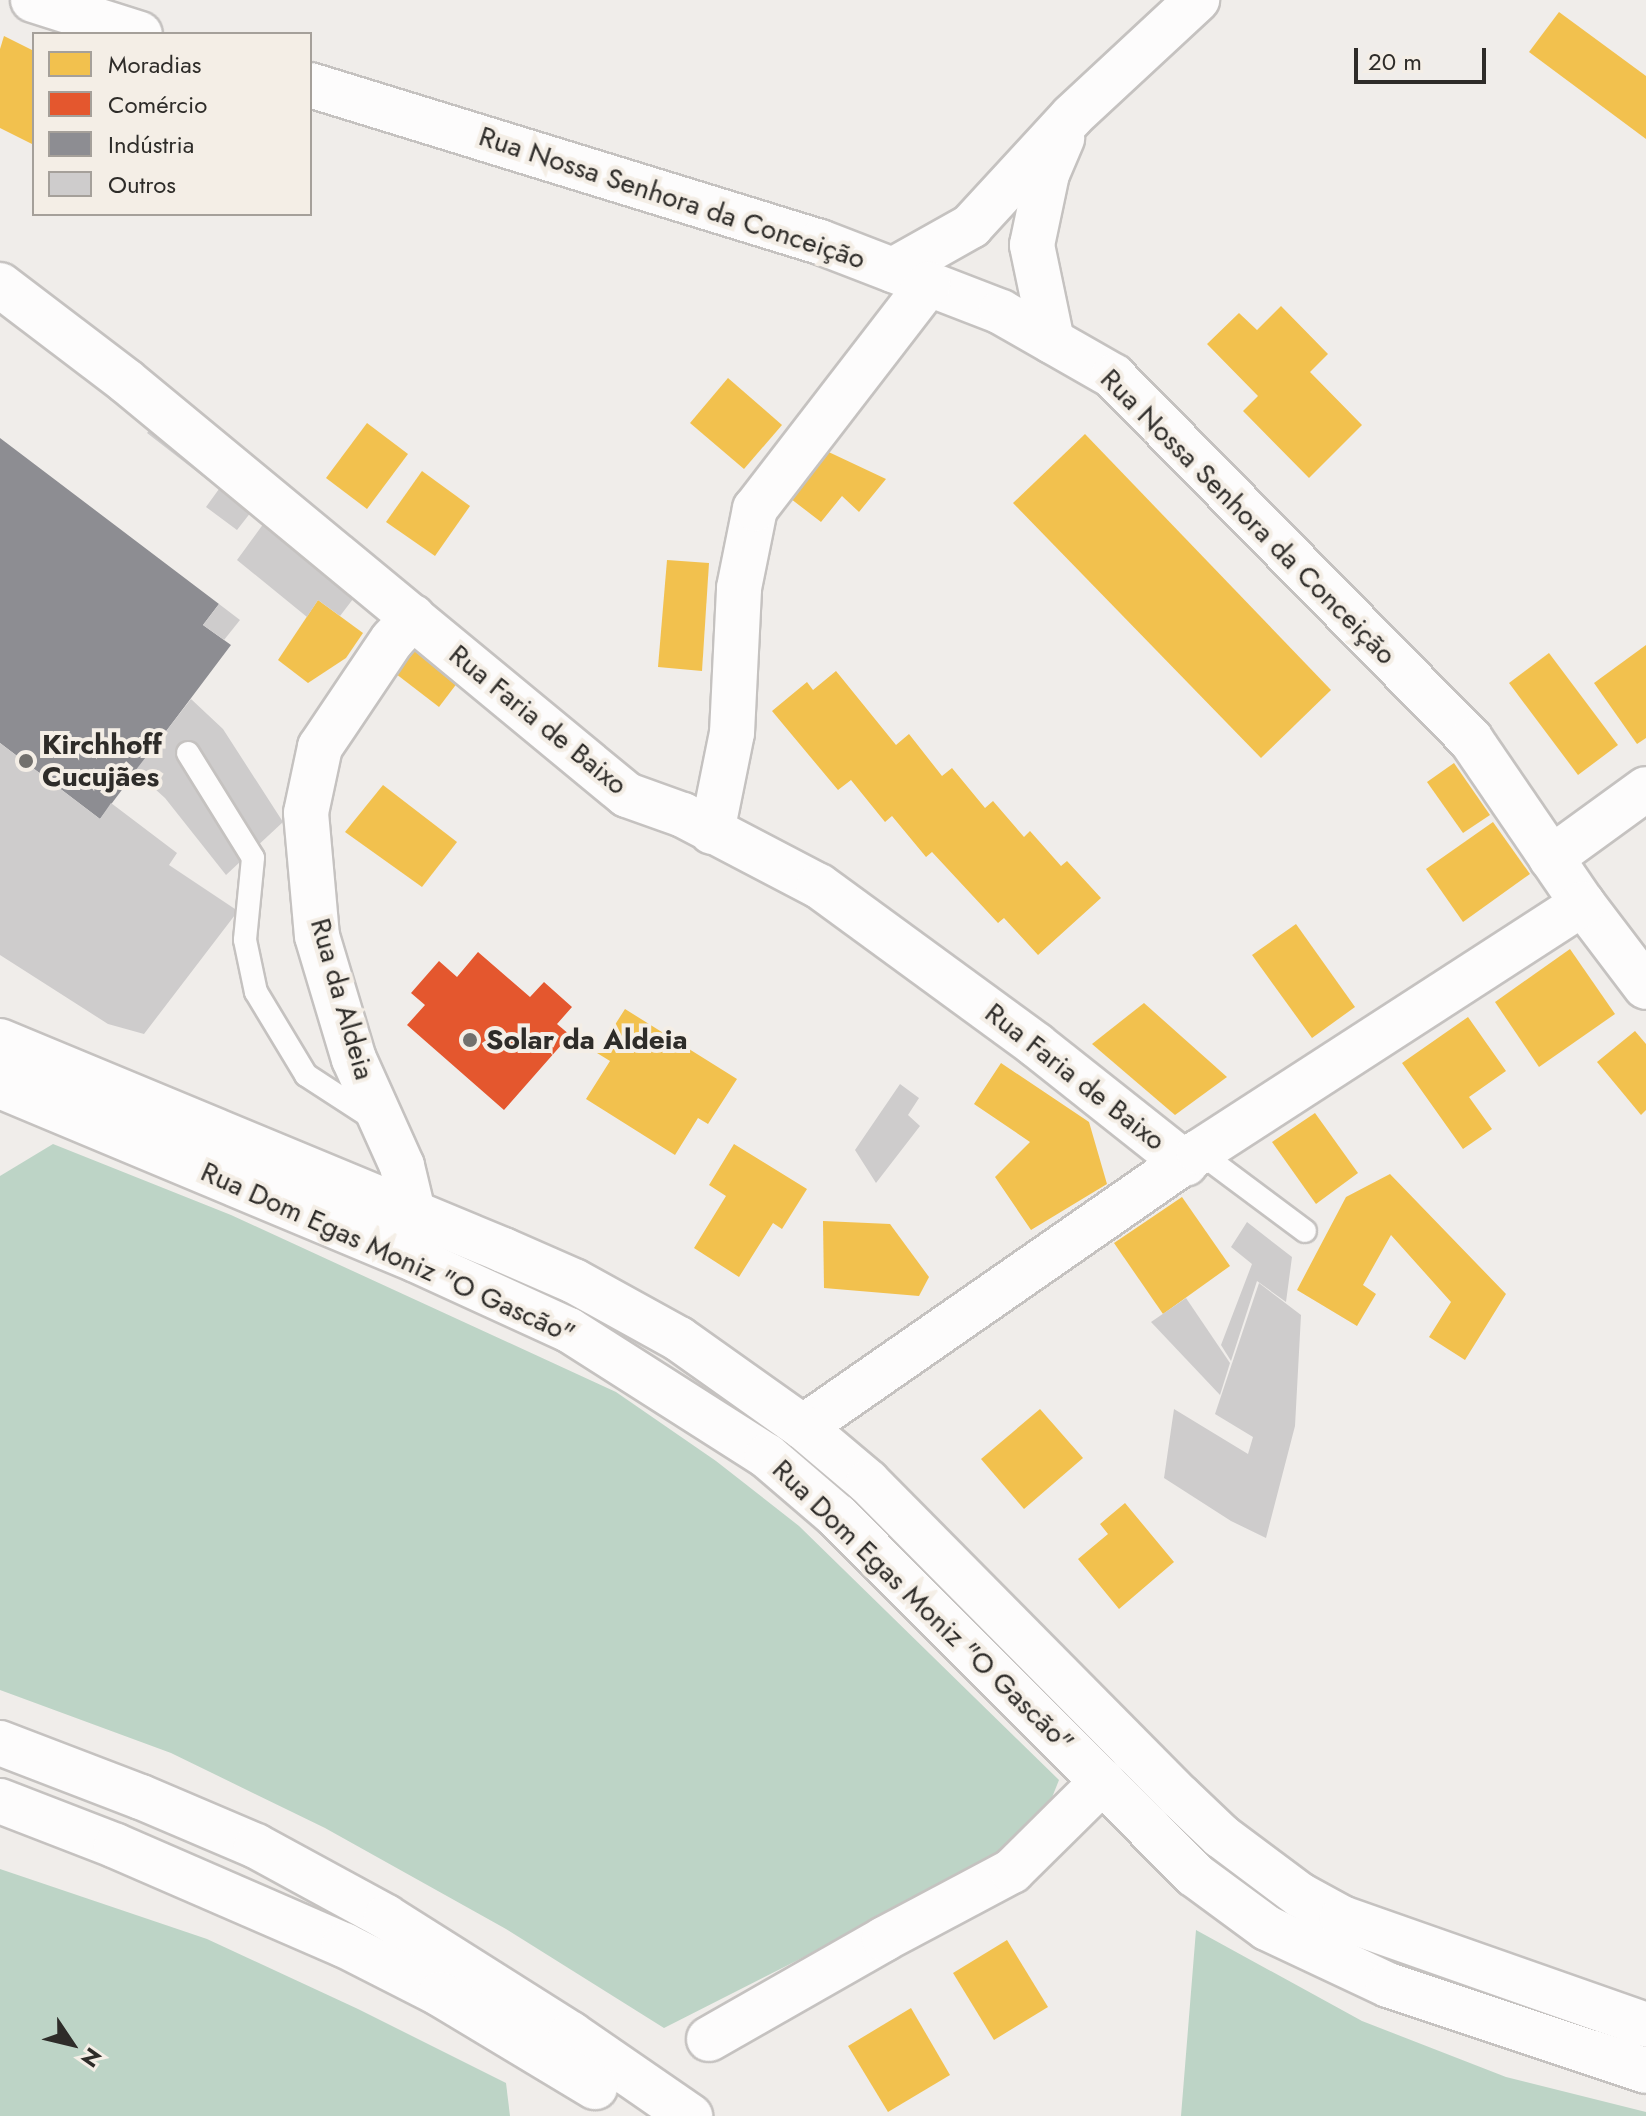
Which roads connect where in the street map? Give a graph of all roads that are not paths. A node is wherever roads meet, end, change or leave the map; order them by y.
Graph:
1 (33, 0) edge
2 (1197, 0) edge
3 (134, 32) edge
4 (312, 86) edge
5 (1072, 116) junction
6 (910, 277) junction
7 (0, 285) edge
8 (1052, 341) junction
9 (413, 617) junction
10 (188, 753) dead end
11 (1646, 789) edge
12 (712, 832) junction
13 (1551, 858) junction
14 (1583, 904) junction
15 (1646, 987) edge
16 (0, 1041) edge
17 (0, 1086) edge
18 (383, 1125) junction
19 (1193, 1158) junction
20 (413, 1212) junction
21 (1305, 1231) dead end
22 (416, 1260) junction
23 (803, 1427) junction
24 (0, 1743) edge
25 (1103, 1781) junction
26 (0, 1801) edge
27 (1646, 2025) edge
28 (709, 2039) dead end
29 (1646, 2071) edge
30 (638, 2116) edge
31 (690, 2116) edge

1 - 3 main road
2 - 5 main road
4 - 6 main road, Rua Nossa Senhora da Conceição
5 - 6 main road
5 - 8 main road
6 - 8 main road, Rua Nossa Senhora da Conceição
6 - 12 main road
7 - 9 main road, Rua Faria de Baixo
8 - 13 main road, Rua Nossa Senhora da Conceição
9 - 12 main road, Rua Faria de Baixo
9 - 18 main road, Rua da Aldeia
10 - 18 lane
11 - 13 main road
12 - 19 main road, Rua Faria de Baixo
13 - 14 main road, Rua Nossa Senhora da Conceição
14 - 15 main road, Rua Nossa Senhora da Conceição
14 - 19 main road
16 - 20 main road, Rua Dom Egas Moniz "O Gascão"
17 - 22 main road, Rua Dom Egas Moniz "O Gascão"
18 - 20 main road, Rua da Aldeia
19 - 21 lane
19 - 23 main road
20 - 22 main road, Rua da Aldeia
20 - 23 main road, Rua Dom Egas Moniz "O Gascão"
22 - 25 main road, Rua Dom Egas Moniz "O Gascão"
23 - 27 main road, Rua Dom Egas Moniz "O Gascão"
24 - 31 main road
25 - 28 main road
25 - 29 main road, Rua Dom Egas Moniz "O Gascão"
26 - 30 main road

